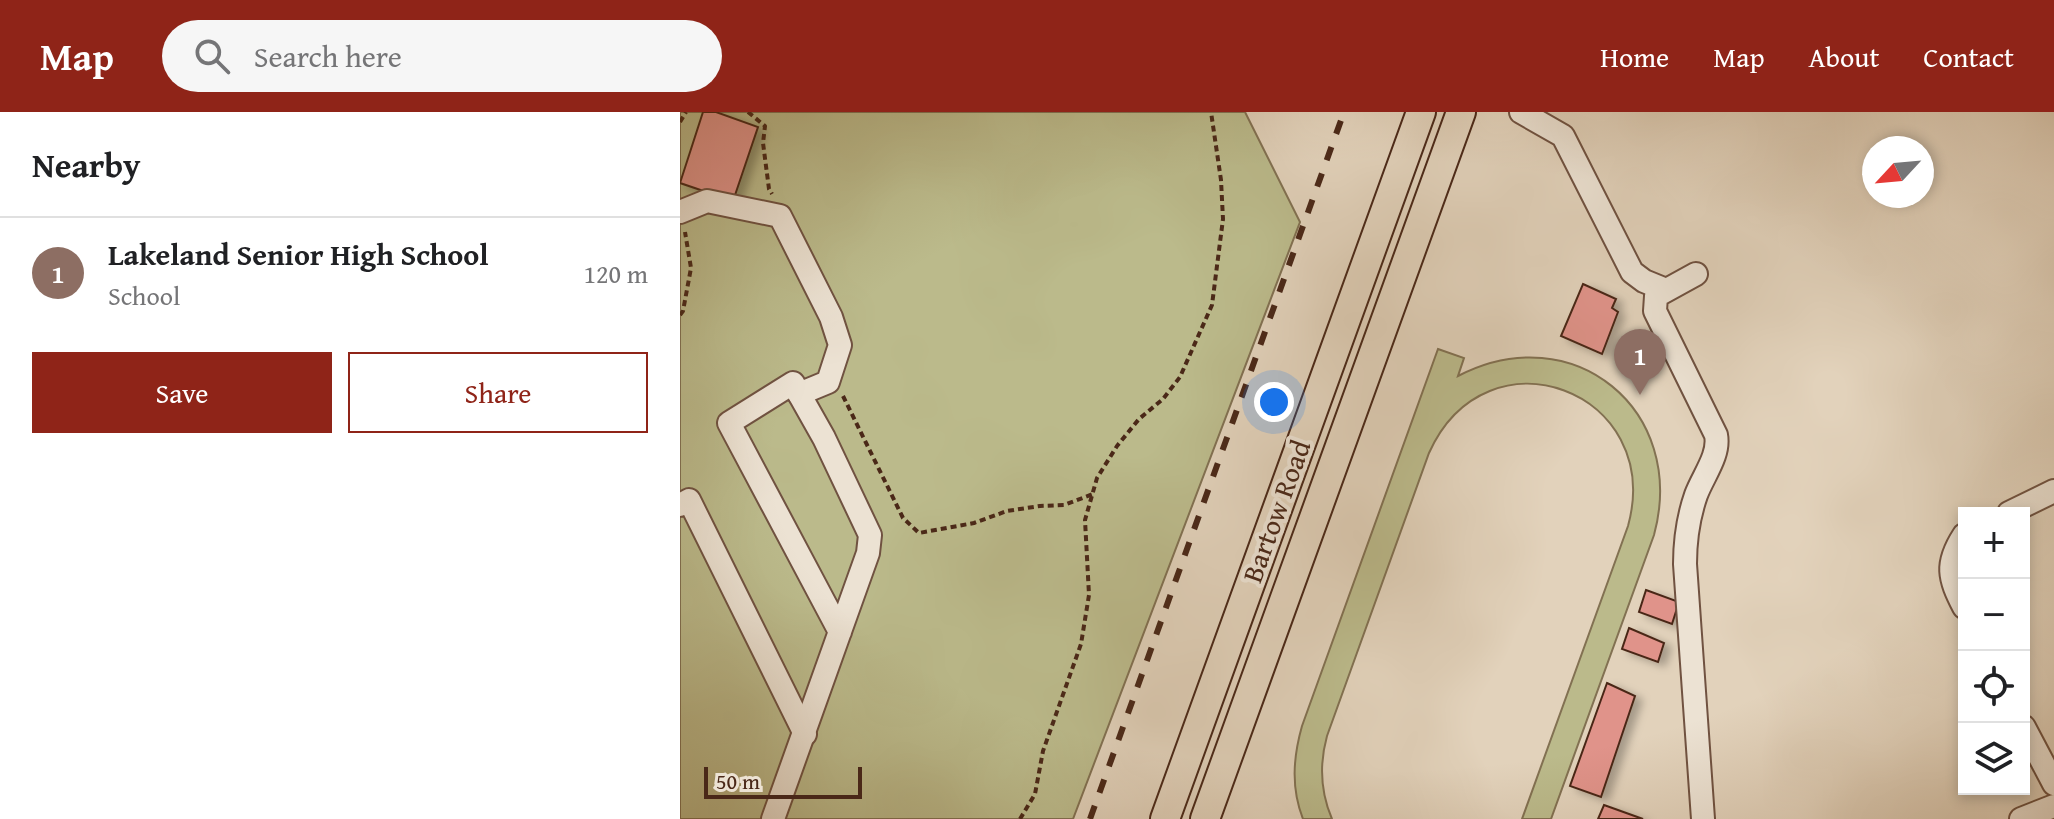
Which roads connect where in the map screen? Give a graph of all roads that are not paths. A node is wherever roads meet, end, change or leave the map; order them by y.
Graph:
1 (1421, 112) edge
2 (1461, 112) edge
3 (1521, 112) edge
4 (682, 219) edge
5 (1696, 274) dead end
6 (1666, 290) junction
7 (799, 394) junction
8 (2054, 491) edge
9 (680, 505) edge
10 (2021, 507) edge
11 (1958, 545) edge
12 (1958, 593) edge
13 (840, 632) junction
14 (805, 734) junction
15 (2030, 738) edge
16 (2054, 784) edge
17 (2054, 806) edge
18 (773, 819) edge
19 (1165, 819) edge
20 (1205, 819) edge
21 (1703, 819) edge
22 (2021, 819) edge

1 - 19 main road, Bartow Road
2 - 20 main road, Bartow Road
3 - 6 street
4 - 7 street
5 - 6 street
6 - 21 street
7 - 13 street
7 - 13 street
8 - 10 street
9 - 14 street
11 - 12 street
13 - 14 street
14 - 18 street
15 - 16 street
17 - 22 street

